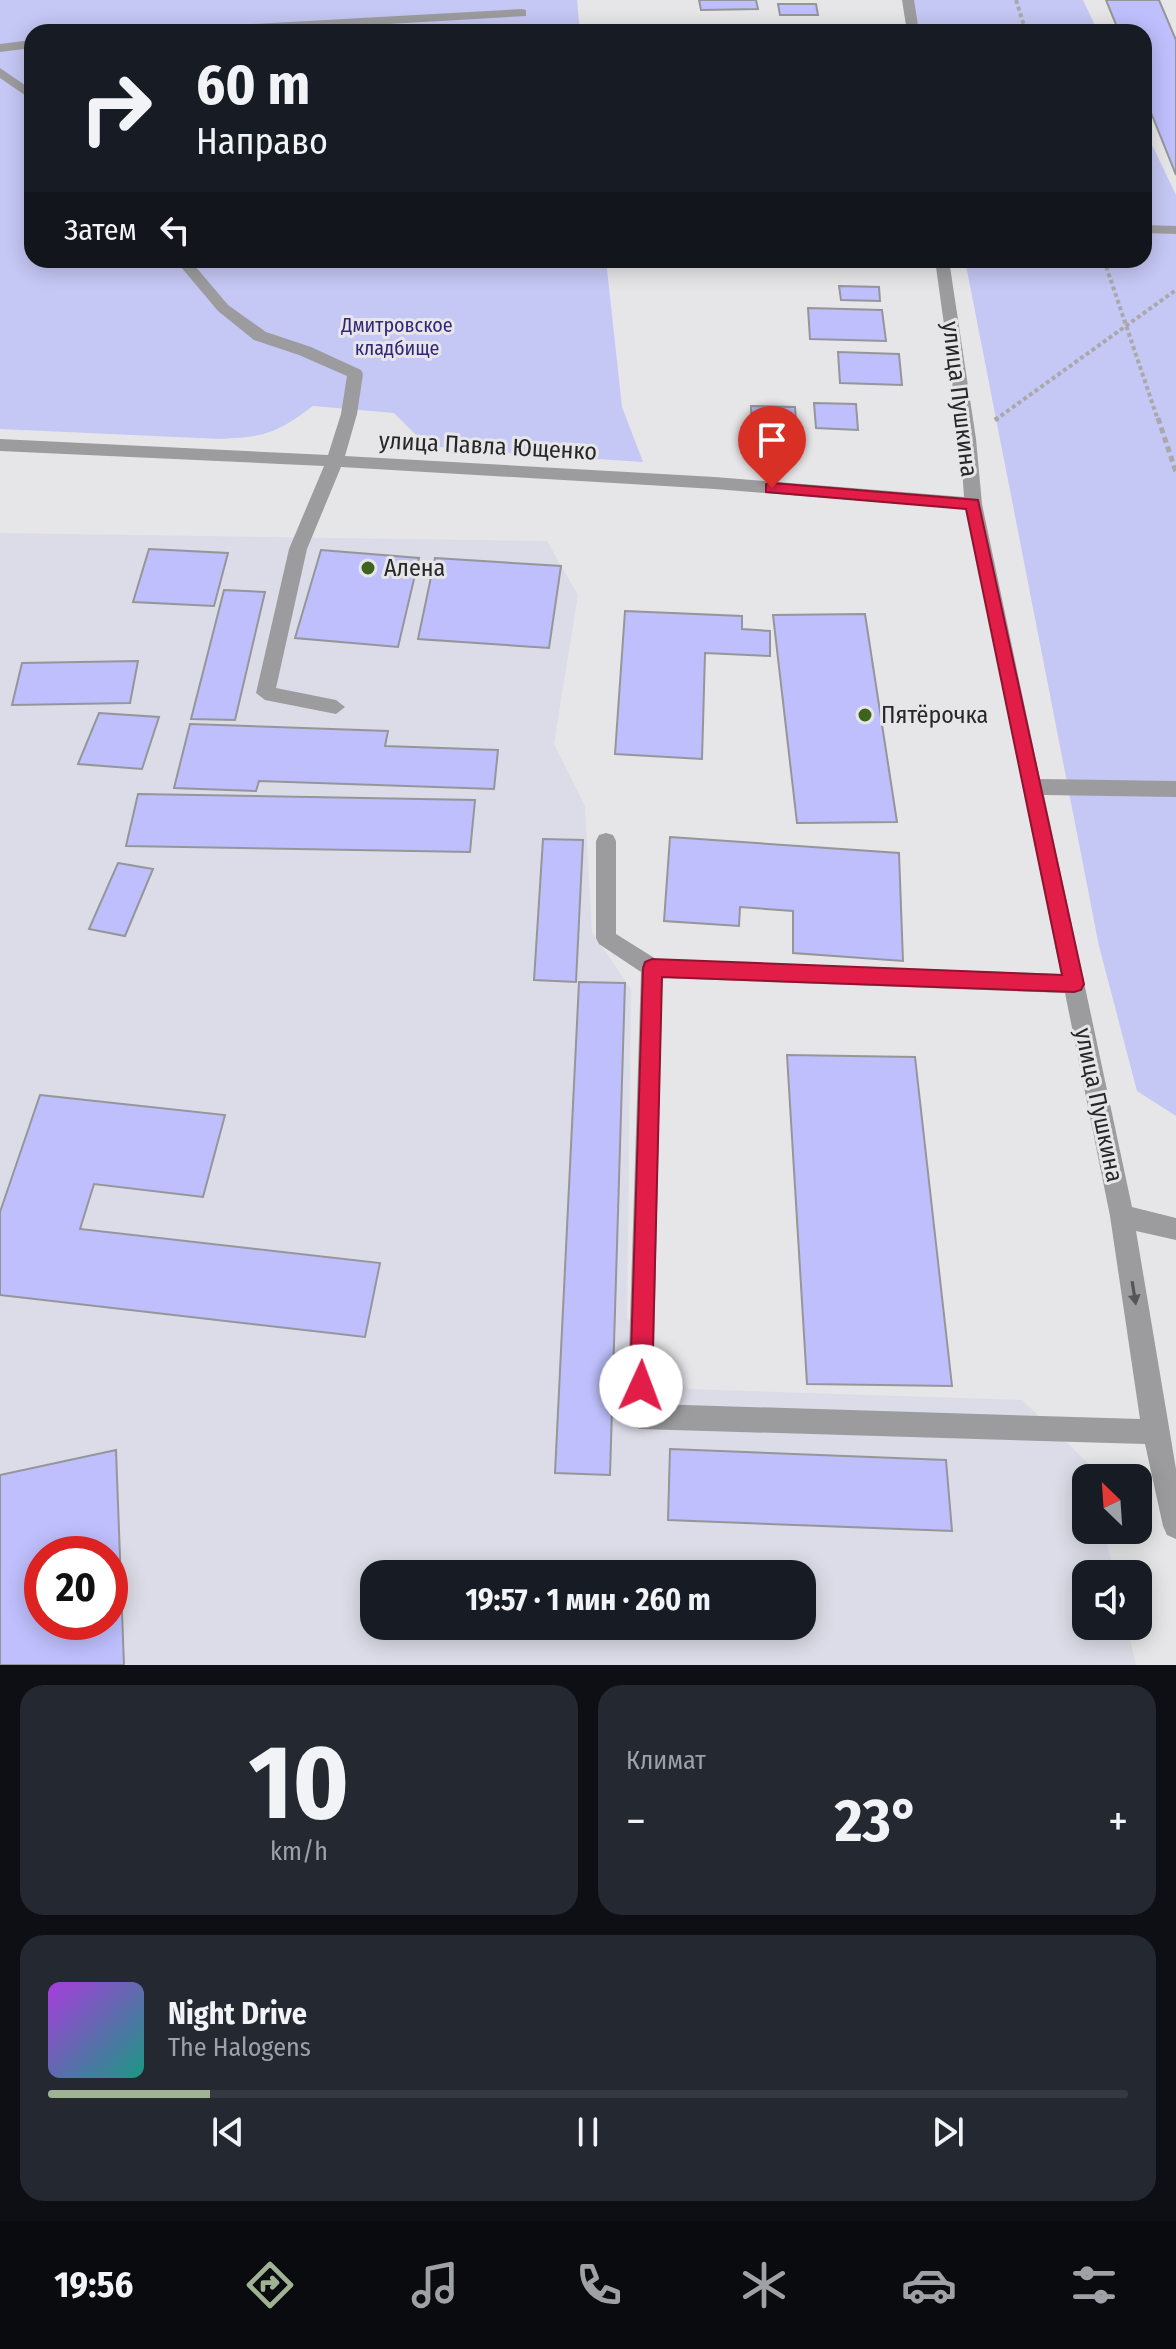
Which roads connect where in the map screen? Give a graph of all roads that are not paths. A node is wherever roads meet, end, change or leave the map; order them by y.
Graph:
1 (908, 0) edge
2 (522, 13) dead end
3 (325, 24) edge
4 (912, 24) edge
5 (24, 45) edge
6 (0, 48) edge
7 (0, 72) edge
8 (24, 90) edge
9 (1152, 229) edge
10 (1176, 230) edge
11 (189, 268) edge
12 (943, 268) edge
13 (0, 445) edge
14 (335, 461) junction
15 (973, 504) junction
16 (336, 707) dead end
17 (1034, 787) junction
18 (1176, 789) edge
19 (606, 841) dead end
20 (652, 968) junction
21 (1074, 984) junction
22 (1122, 1216) junction
23 (1176, 1229) edge
24 (1155, 1432) junction
25 (1176, 1526) edge

1 - 4 street
2 - 3 street
5 - 6 street
7 - 8 street
9 - 10 street
11 - 14 street
12 - 15 street, улица Пушкина
13 - 14 street, улица Павла Ющенко
14 - 15 street, улица Павла Ющенко
14 - 16 street
15 - 17 street, улица Пушкина
17 - 18 street
17 - 21 street, улица Пушкина
19 - 20 street
20 - 21 street
20 - 24 street
21 - 22 street, улица Пушкина
22 - 23 street
22 -> 24 street, улица Пушкина
24 - 25 street, улица Пушкина

